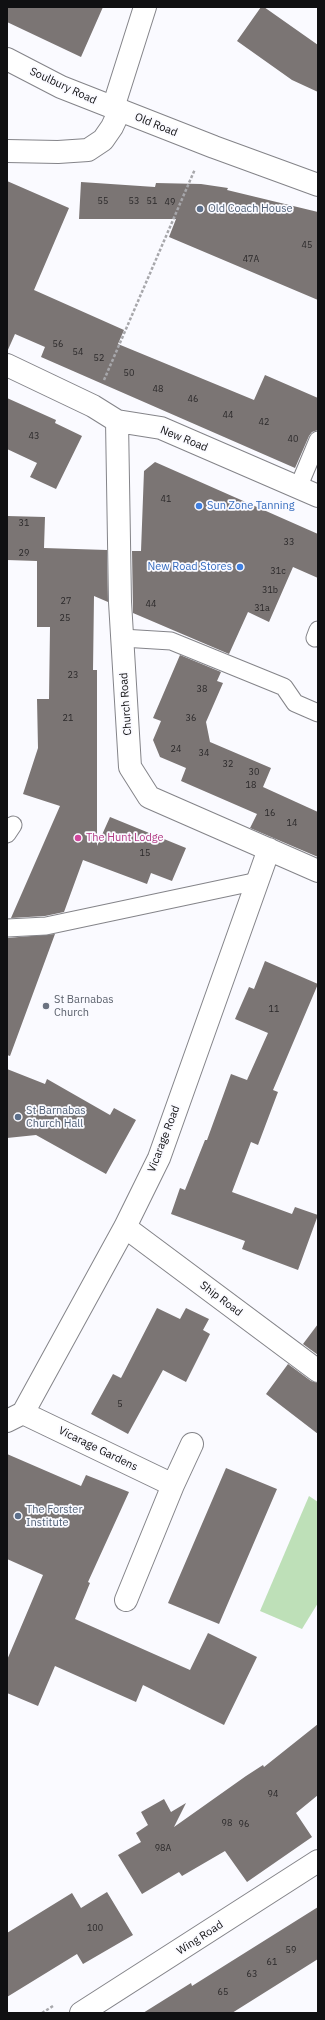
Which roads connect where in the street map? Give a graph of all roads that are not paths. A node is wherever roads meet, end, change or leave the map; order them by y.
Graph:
1 (145, 7) edge
2 (7, 59) edge
3 (116, 109) junction
4 (7, 151) edge
5 (318, 185) edge
6 (7, 365) edge
7 (118, 421) junction
8 (318, 440) edge
9 (308, 492) edge
10 (122, 638) junction
11 (318, 713) edge
12 (270, 849) junction
13 (318, 871) edge
14 (258, 881) junction
15 (7, 928) edge
16 (124, 1227) junction
17 (318, 1371) edge
18 (15, 1417) edge
19 (192, 1444) dead end
20 (173, 1485) junction
21 (126, 1600) dead end
22 (318, 1861) edge
23 (81, 2013) edge

1 - 3 street
2 - 3 street, Soulbury Road
3 - 4 street
3 - 5 street, Old Road
6 - 7 street, New Road
7 - 9 street, New Road
7 - 10 street, Church Road
8 - 9 lane
10 - 11 lane
10 - 12 street, Church Road
12 - 13 street, Church Road
12 - 14 street, Vicarage Road
14 - 15 lane
14 - 16 street, Vicarage Road
16 - 17 street, Ship Road
16 - 18 street, Vicarage Road
18 - 20 street, Vicarage Gardens
19 - 20 street
20 - 21 street
22 - 23 street, Wing Road

